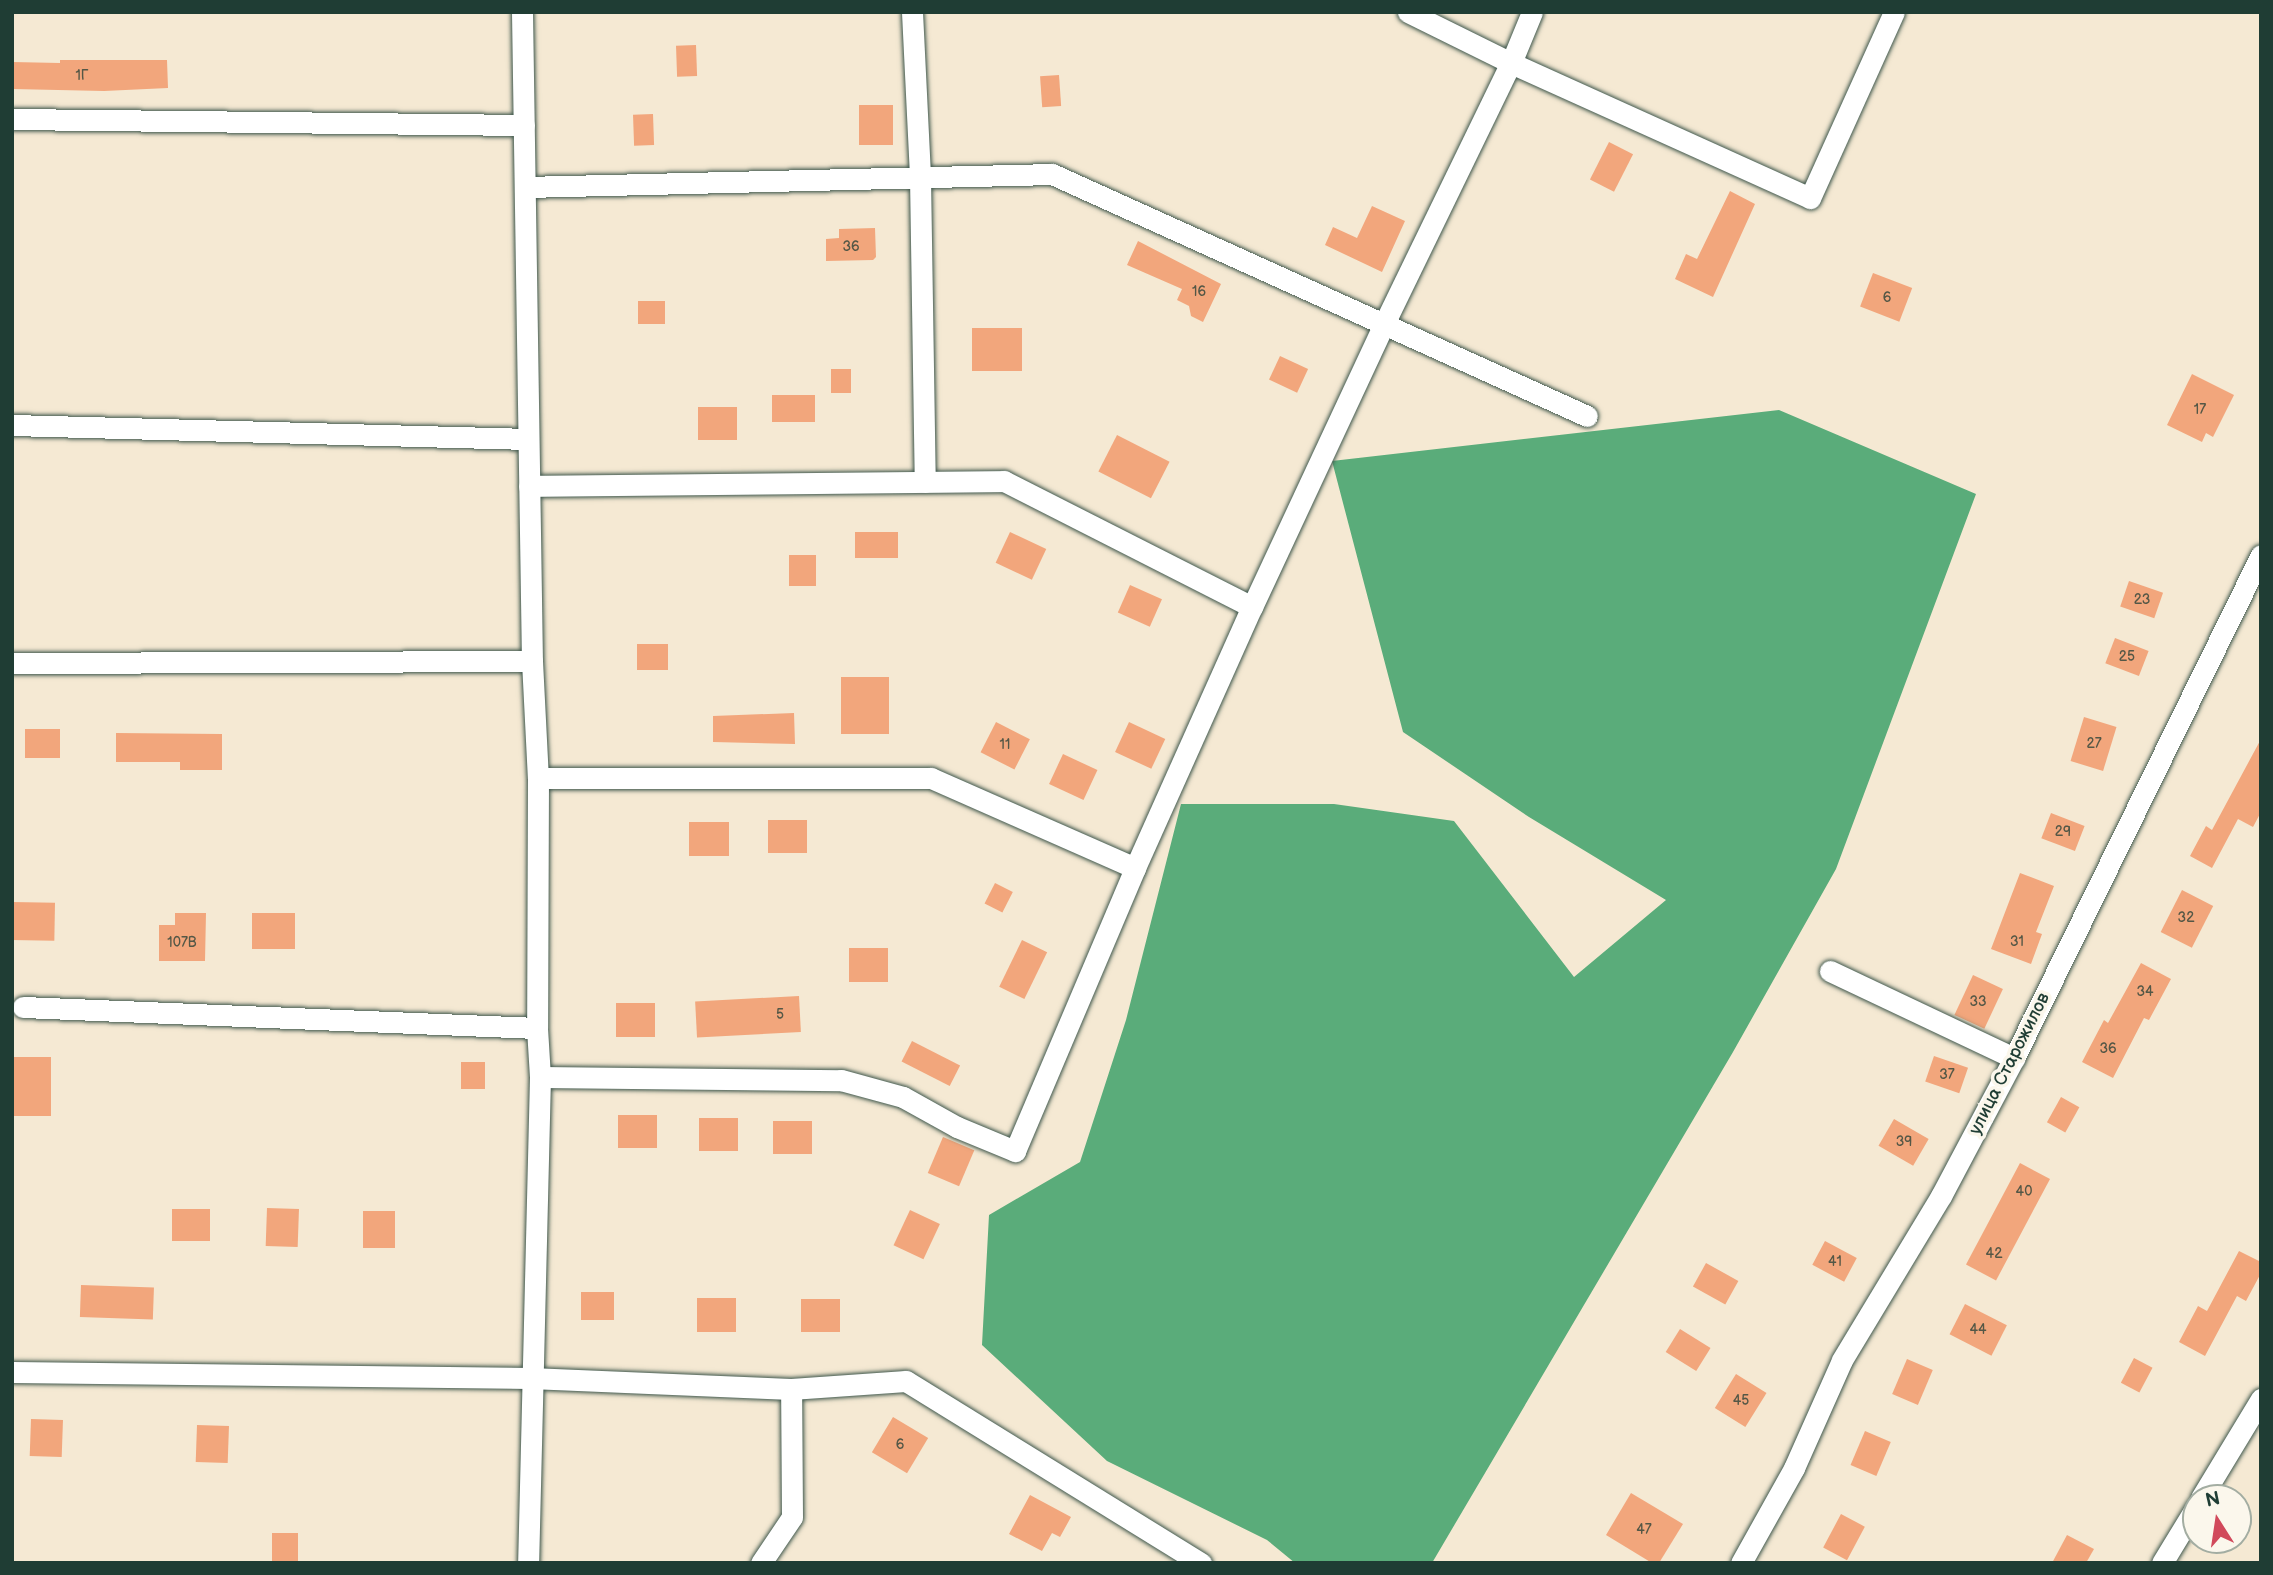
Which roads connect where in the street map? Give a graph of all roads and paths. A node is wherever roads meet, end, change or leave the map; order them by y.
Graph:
1 (522, 12) edge
2 (912, 12) edge
3 (1408, 12) edge
4 (1532, 12) edge
5 (1894, 12) edge
6 (1511, 63) junction
7 (12, 119) edge
8 (524, 125) junction
9 (919, 177) junction
10 (524, 187) junction
11 (1384, 324) junction
12 (1587, 416) dead end
13 (12, 425) edge
14 (528, 439) junction
15 (925, 482) junction
16 (529, 486) junction
17 (2261, 555) edge
18 (1252, 607) junction
19 (532, 661) junction
20 (12, 663) edge
21 (538, 778) junction
22 (1135, 868) junction
23 (1830, 971) dead end
24 (23, 1007) dead end
25 (537, 1028) junction
26 (2014, 1058) junction
27 (540, 1077) junction
28 (12, 1372) edge
29 (530, 1378) junction
30 (791, 1389) junction
31 (2261, 1399) edge
32 (2209, 1484) edge
33 (2182, 1530) edge
34 (528, 1563) edge
35 (761, 1563) edge
36 (1201, 1563) edge
37 (1741, 1563) edge
38 (2162, 1563) edge

1 - 8 street
2 - 9 street
3 - 6 street
4 - 6 street
5 - 6 street
6 - 11 street
7 - 8 street
8 - 10 street
9 - 10 street
9 - 11 street
9 - 15 street
10 - 14 street
11 - 12 street
11 - 18 street
13 - 14 street
14 - 16 street
15 - 16 street
15 - 18 street
16 - 19 street
17 - 26 street, улица Старожилов
18 - 22 street
19 - 20 street
19 - 21 street
21 - 22 street
21 - 25 street
22 - 27 street
23 - 26 street
24 - 25 street
25 - 27 street
26 - 37 street, улица Старожилов
27 - 29 street
28 - 29 street
29 - 30 street
29 - 34 street
30 - 35 street
30 - 36 street
31 - 32 street
33 - 38 street

